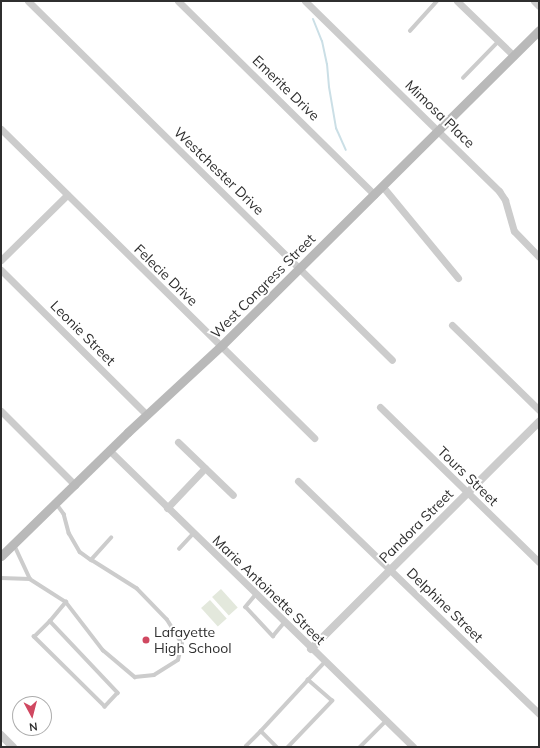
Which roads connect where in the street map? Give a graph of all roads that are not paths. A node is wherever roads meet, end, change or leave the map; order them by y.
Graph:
1 (28, 1) edge
2 (178, 1) edge
3 (305, 1) edge
4 (437, 1) edge
5 (457, 1) edge
6 (534, 1) edge
7 (539, 6) edge
8 (410, 30) dead end
9 (539, 30) edge
10 (498, 42) junction
11 (514, 56) junction
12 (463, 78) dead end
13 (1, 129) edge
14 (439, 131) junction
15 (383, 187) junction
16 (375, 194) junction
17 (67, 195) junction
18 (539, 257) edge
19 (1, 260) edge
20 (300, 268) junction
21 (1, 270) edge
22 (458, 278) dead end
23 (452, 325) dead end
24 (222, 346) junction
25 (392, 360) dead end
26 (380, 407) dead end
27 (539, 410) edge
28 (1, 411) edge
29 (146, 414) junction
30 (539, 422) edge
31 (314, 438) dead end
32 (178, 442) dead end
33 (109, 450) junction
34 (206, 468) junction
35 (298, 481) dead end
36 (75, 485) junction
37 (467, 494) junction
38 (233, 495) dead end
39 (56, 503) junction
40 (167, 508) junction
41 (194, 533) junction
42 (111, 538) dead end
43 (14, 544) junction
44 (180, 549) dead end
45 (1, 556) edge
46 (91, 560) junction
47 (539, 562) edge
48 (390, 570) junction
49 (1, 578) edge
50 (30, 579) junction
51 (256, 595) junction
52 (66, 602) junction
53 (50, 621) junction
54 (284, 623) junction
55 (312, 649) junction
56 (325, 662) junction
57 (308, 680) junction
58 (539, 714) edge
59 (386, 721) junction
60 (261, 731) junction
61 (1, 735) edge
62 (246, 746) dead end
63 (13, 747) edge
64 (277, 747) edge
65 (288, 747) edge
66 (360, 747) edge
67 (413, 747) edge

1 - 20 street, Westchester Drive
2 - 16 street, Emerite Drive
3 - 14 street, Mimosa Place
4 - 8 lane
5 - 10 street
6 - 7 street
9 - 11 main road, West Congress Street
10 - 11 street
10 - 12 lane
11 - 14 main road, West Congress Street
13 - 17 street, Felecie Drive
14 - 15 main road, West Congress Street
14 - 18 street, Mimosa Place
15 - 16 main road, West Congress Street
15 - 22 street
16 - 20 main road, West Congress Street
17 - 19 street
17 - 24 street, Felecie Drive
20 - 24 main road, West Congress Street
20 - 25 street, Westchester Drive
21 - 29 street, Leonie Street
23 - 27 street
24 - 29 main road, West Congress Street
24 - 31 street, Felecie Drive
26 - 37 street, Tours Street
28 - 36 street
29 - 33 main road, West Congress Street
30 - 37 street, Pandora Street
32 - 34 street
33 - 36 main road, West Congress Street
33 - 40 street, Marie Antoinette Street
34 - 38 street
34 - 40 street
35 - 48 street, Delphine Street
36 - 39 main road, West Congress Street
37 - 47 street, Tours Street
37 - 48 street, Pandora Street
39 - 43 main road, West Congress Street
39 - 46 lane
40 - 41 street, Marie Antoinette Street
41 - 44 lane
41 - 51 street, Marie Antoinette Street
42 - 46 lane
43 - 45 main road, West Congress Street
43 - 50 lane
46 - 52 lane
48 - 55 street, Pandora Street
48 - 58 street, Delphine Street
49 - 50 lane
50 - 52 lane
51 - 54 street, Marie Antoinette Street
51 - 54 lane
52 - 53 lane
53 - 53 lane
54 - 55 street, Marie Antoinette Street
55 - 56 street, Marie Antoinette Street
56 - 57 lane
56 - 59 street, Marie Antoinette Street
57 - 60 lane
57 - 65 lane
59 - 66 lane
59 - 67 street, Marie Antoinette Street
60 - 62 lane
60 - 64 lane
61 - 63 street

